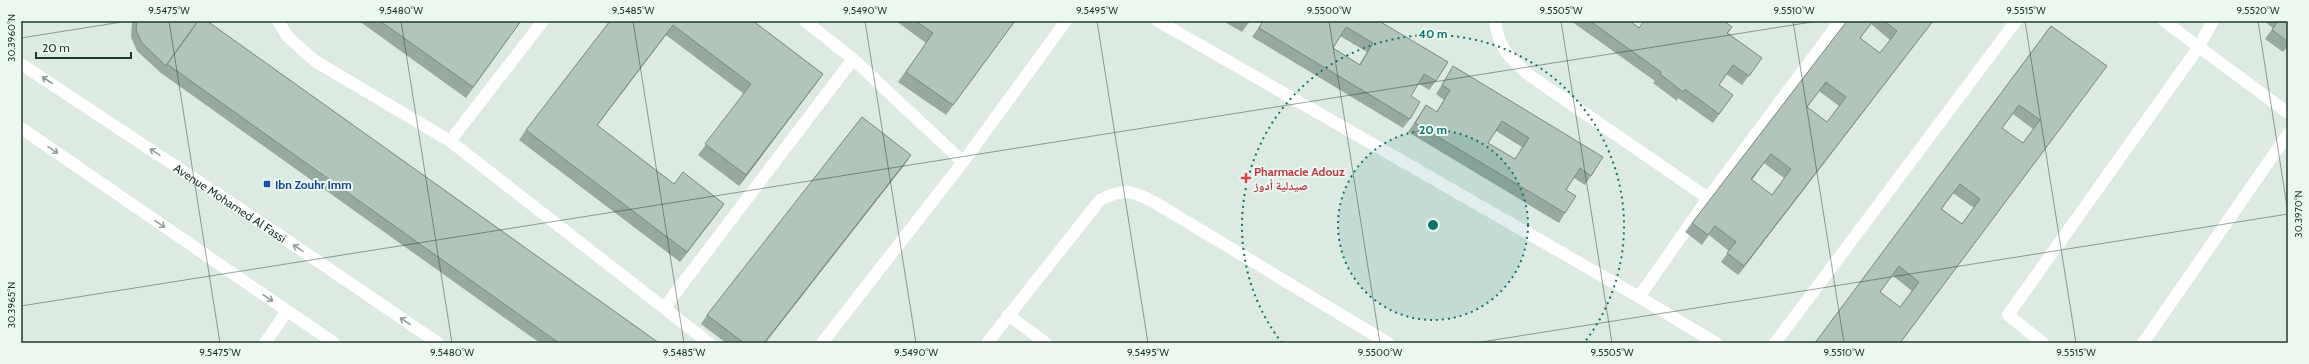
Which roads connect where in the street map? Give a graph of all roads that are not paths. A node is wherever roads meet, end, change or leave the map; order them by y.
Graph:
1 (278, 21) edge
2 (543, 21) edge
3 (805, 21) edge
4 (1066, 21) edge
5 (1158, 21) edge
6 (1495, 21) edge
7 (1840, 21) edge
8 (2016, 21) edge
9 (2164, 21) edge
10 (2213, 21) edge
11 (2198, 48) junction
12 (853, 59) junction
13 (21, 64) edge
14 (2288, 113) edge
15 (21, 128) edge
16 (2288, 134) edge
17 (450, 141) junction
18 (963, 162) junction
19 (1708, 198) junction
20 (1639, 297) junction
21 (664, 308) junction
22 (287, 311) junction
23 (1008, 315) junction
24 (264, 343) edge
25 (334, 343) edge
26 (438, 343) edge
27 (709, 343) edge
28 (822, 343) edge
29 (987, 343) edge
30 (1046, 343) edge
31 (1388, 343) edge
32 (1716, 343) edge
33 (1775, 343) edge
34 (2043, 343) edge
35 (2143, 343) edge

1 - 17 street
2 - 17 street
3 - 12 street
4 - 18 street
5 - 20 street
6 - 19 street
7 - 19 street
8 - 33 street
9 - 11 street
10 - 11 street
11 - 14 street
11 - 34 street
12 - 18 street
12 - 21 street
26 -> 13 street, Avenue Mohamed Al Fassi
15 -> 22 street
16 - 35 street
17 - 21 street
18 - 28 street
19 - 20 street
20 - 32 street
21 - 27 street
22 - 24 street
22 - 25 street
23 - 29 street
23 - 30 street
23 - 31 street

